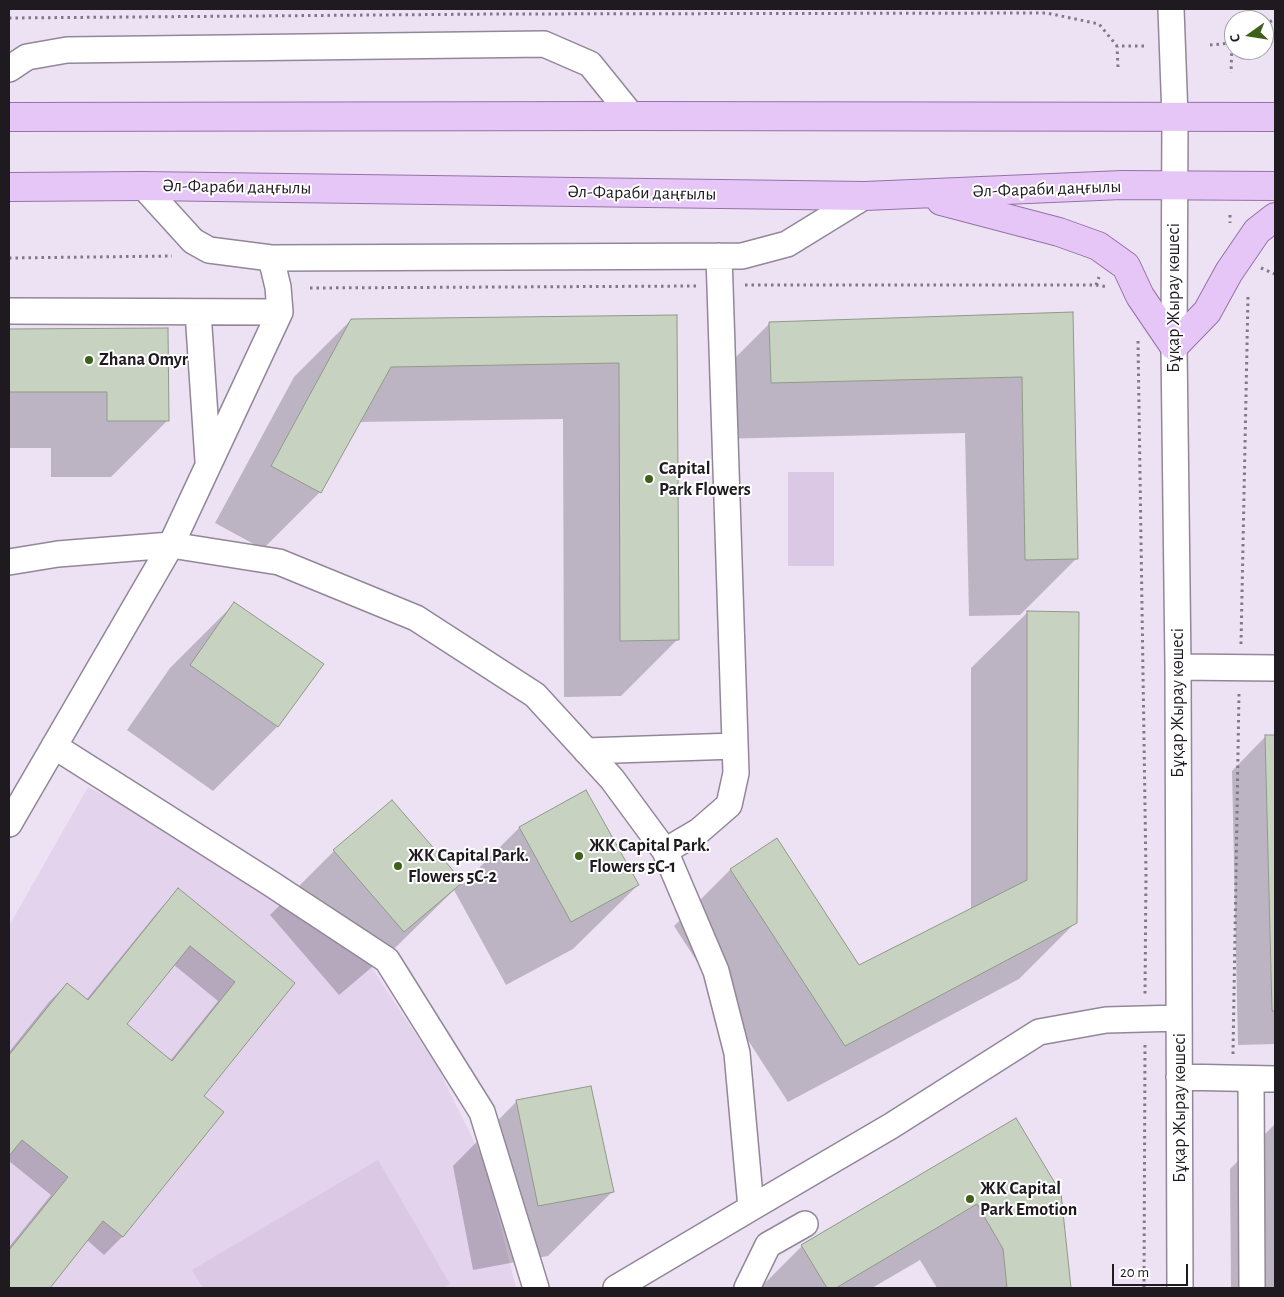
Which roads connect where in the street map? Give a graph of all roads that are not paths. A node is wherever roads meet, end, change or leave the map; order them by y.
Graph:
1 (1171, 9) edge
2 (9, 69) edge
3 (632, 116) junction
4 (1175, 117) junction
5 (1275, 117) edge
6 (9, 118) edge
7 (1175, 185) junction
8 (143, 186) junction
9 (1275, 186) edge
10 (9, 187) edge
11 (913, 194) junction
12 (865, 196) junction
13 (1275, 217) edge
14 (718, 256) junction
15 (271, 258) junction
16 (9, 311) edge
17 (198, 312) junction
18 (280, 312) junction
19 (1174, 346) junction
20 (209, 464) junction
21 (171, 545) junction
22 (9, 562) edge
23 (1178, 667) junction
24 (1275, 668) edge
25 (54, 746) junction
26 (735, 746) junction
27 (586, 751) junction
28 (10, 820) edge
29 (665, 851) junction
30 (1179, 1018) junction
31 (1179, 1077) junction
32 (1263, 1079) edge
33 (751, 1208) junction
34 (805, 1224) dead end
35 (536, 1288) edge
36 (616, 1288) edge
37 (748, 1288) edge
38 (1180, 1288) edge
39 (1252, 1288) edge

1 - 4 street, Бұқар Жырау көшесі
2 - 3 street
3 - 4 main road
3 - 6 main road
4 - 5 main road
4 - 7 street, Бұқар Жырау көшесі
7 - 9 main road, Әл-Фараби даңғылы
7 - 11 main road, Әл-Фараби даңғылы
7 - 19 street, Бұқар Жырау көшесі
8 - 10 main road, Әл-Фараби даңғылы
8 - 12 main road, Әл-Фараби даңғылы
8 - 15 street
11 - 12 main road, Әл-Фараби даңғылы
11 - 19 main road
12 - 14 street
13 - 19 main road
14 - 15 street
14 - 26 street
15 - 18 street
16 - 17 street
17 - 18 street
17 - 20 street
18 - 20 street
19 - 23 street, Бұқар Жырау көшесі
20 - 21 street
21 - 22 street
21 - 25 street
21 - 27 street
23 - 24 street
23 - 30 street, Бұқар Жырау көшесі
25 - 28 street
25 - 35 street
26 - 27 street
26 - 29 street
27 - 29 street
29 - 33 street
30 - 31 street, Бұқар Жырау көшесі
30 - 33 street
31 - 32 street
31 - 38 street, Бұқар Жырау көшесі
32 - 39 street
33 - 36 street
34 - 37 street

